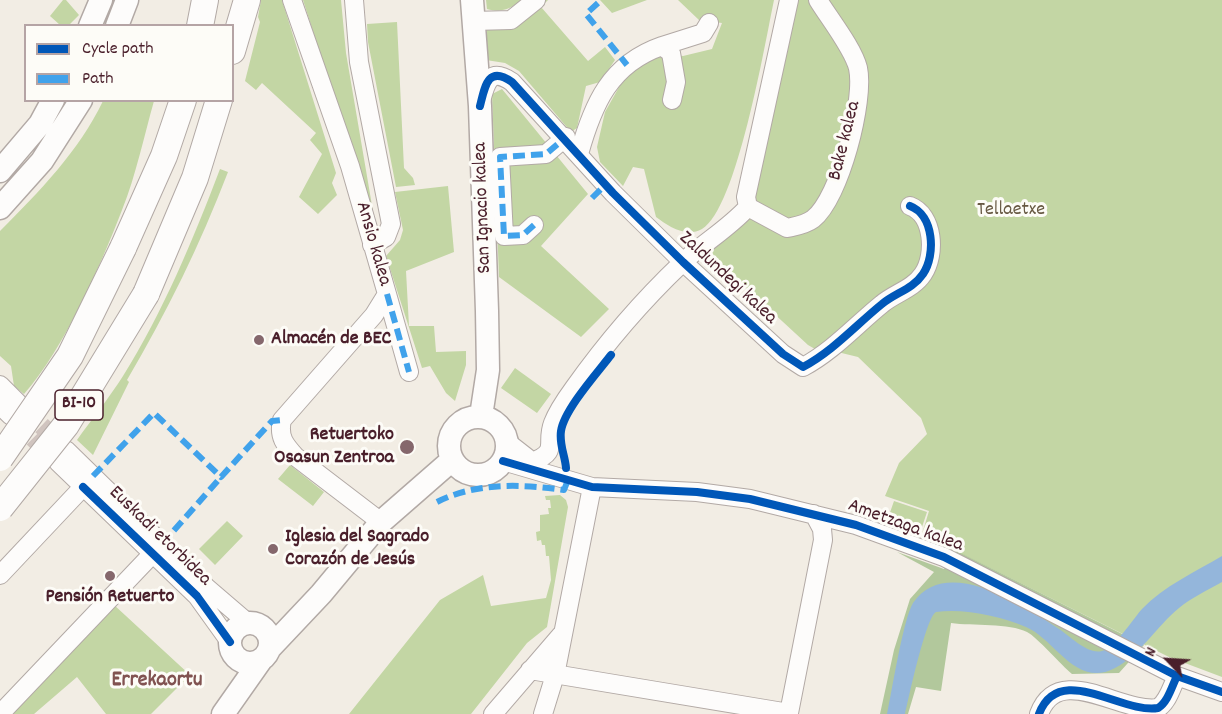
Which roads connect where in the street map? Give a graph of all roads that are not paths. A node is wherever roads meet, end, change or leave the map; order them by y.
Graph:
1 (101, 0) edge
2 (127, 0) edge
3 (188, 0) edge
4 (205, 0) edge
5 (232, 0) edge
6 (247, 0) edge
7 (292, 0) edge
8 (354, 0) edge
9 (536, 0) edge
10 (789, 0) edge
11 (818, 0) edge
12 (473, 11) edge
13 (709, 23) dead end
14 (91, 24) edge
15 (118, 24) edge
16 (184, 24) edge
17 (200, 24) edge
18 (228, 24) edge
19 (234, 44) edge
20 (662, 46) junction
21 (672, 100) dead end
22 (52, 102) edge
23 (80, 102) edge
24 (166, 102) edge
25 (182, 102) edge
26 (218, 102) edge
27 (480, 106) junction
28 (566, 137) junction
29 (579, 154) junction
30 (0, 171) edge
31 (910, 206) dead end
32 (748, 207) junction
33 (0, 208) edge
34 (534, 225) dead end
35 (372, 245) junction
36 (123, 248) junction
37 (683, 262) junction
38 (387, 294) junction
39 (368, 322) junction
40 (398, 334) junction
41 (409, 372) dead end
42 (0, 385) edge
43 (10, 408) tunnel mouth
44 (481, 416) junction
45 (505, 452) junction
46 (0, 458) edge
47 (452, 460) junction
48 (532, 462) junction
49 (551, 474) junction
50 (83, 487) junction
51 (592, 487) junction
52 (0, 508) edge
53 (814, 514) junction
54 (840, 521) junction
55 (381, 522) junction
56 (823, 540) junction
57 (158, 549) junction
58 (0, 575) edge
59 (321, 594) junction
60 (255, 624) junction
61 (232, 648) junction
62 (265, 654) junction
63 (545, 667) junction
64 (1177, 676) junction
65 (516, 686) junction
66 (1222, 692) edge
67 (544, 710) edge
68 (0, 714) edge
69 (223, 714) edge
70 (493, 714) edge
71 (1039, 714) edge

1 - 14 main road
2 - 15 main road
3 - 16 highway
4 - 17 highway
5 - 18 highway
6 - 19 highway
7 - 35 street, Ansio kalea
8 - 35 street
9 - 12 street
10 - 32 street
11 - 32 street, Bake kalea
12 - 27 main road, San Ignacio kalea
13 - 20 street
20 - 21 street
20 - 29 street
22 - 30 main road
23 - 33 main road
24 - 36 highway
25 - 36 highway, BI-10
26 - 52 highway, BI-10, bridge
27 - 28 street, Zaldundegi kalea
27 - 44 main road, San Ignacio kalea
28 - 29 street, Zaldundegi kalea
28 - 34 street
29 - 37 street, Zaldundegi kalea
31 - 37 street, Zaldundegi kalea
32 - 37 street
35 - 38 street, Ansio kalea
36 - 46 highway, BI-10, bridge
37 - 48 street
38 - 39 street, Ansio kalea
38 - 40 street
39 - 40 street
39 - 55 street, Ansio kalea
40 - 41 street
42 - 43 street
44 - 45 main road
44 - 47 main road
45 - 47 main road
45 - 48 street, Ametzaga kalea
45 - 49 street, Ametzaga kalea
47 - 55 main road
48 - 49 street, Ametzaga kalea
49 - 51 street, Ametzaga kalea
50 - 57 street, Euskadi etorbidea
50 - 57 street, Euskadi etorbidea
50 - 58 street
51 - 53 street, Ametzaga kalea
51 - 63 street
53 - 54 street, Ametzaga kalea
53 - 56 street, Ametzaga kalea
54 - 56 street, Ametzaga kalea
54 - 64 street, Ametzaga kalea
55 - 59 main road
56 - 63 street
57 - 60 street, Euskadi etorbidea
57 - 61 street, Euskadi etorbidea
57 - 68 street
59 - 60 main road
59 - 62 main road
60 - 61 main road
60 - 62 main road
61 - 62 main road
61 - 69 main road
62 - 69 main road
63 - 65 street
63 - 67 street
64 - 66 street, Ametzaga kalea
64 - 71 street
65 - 67 street
65 - 70 street

